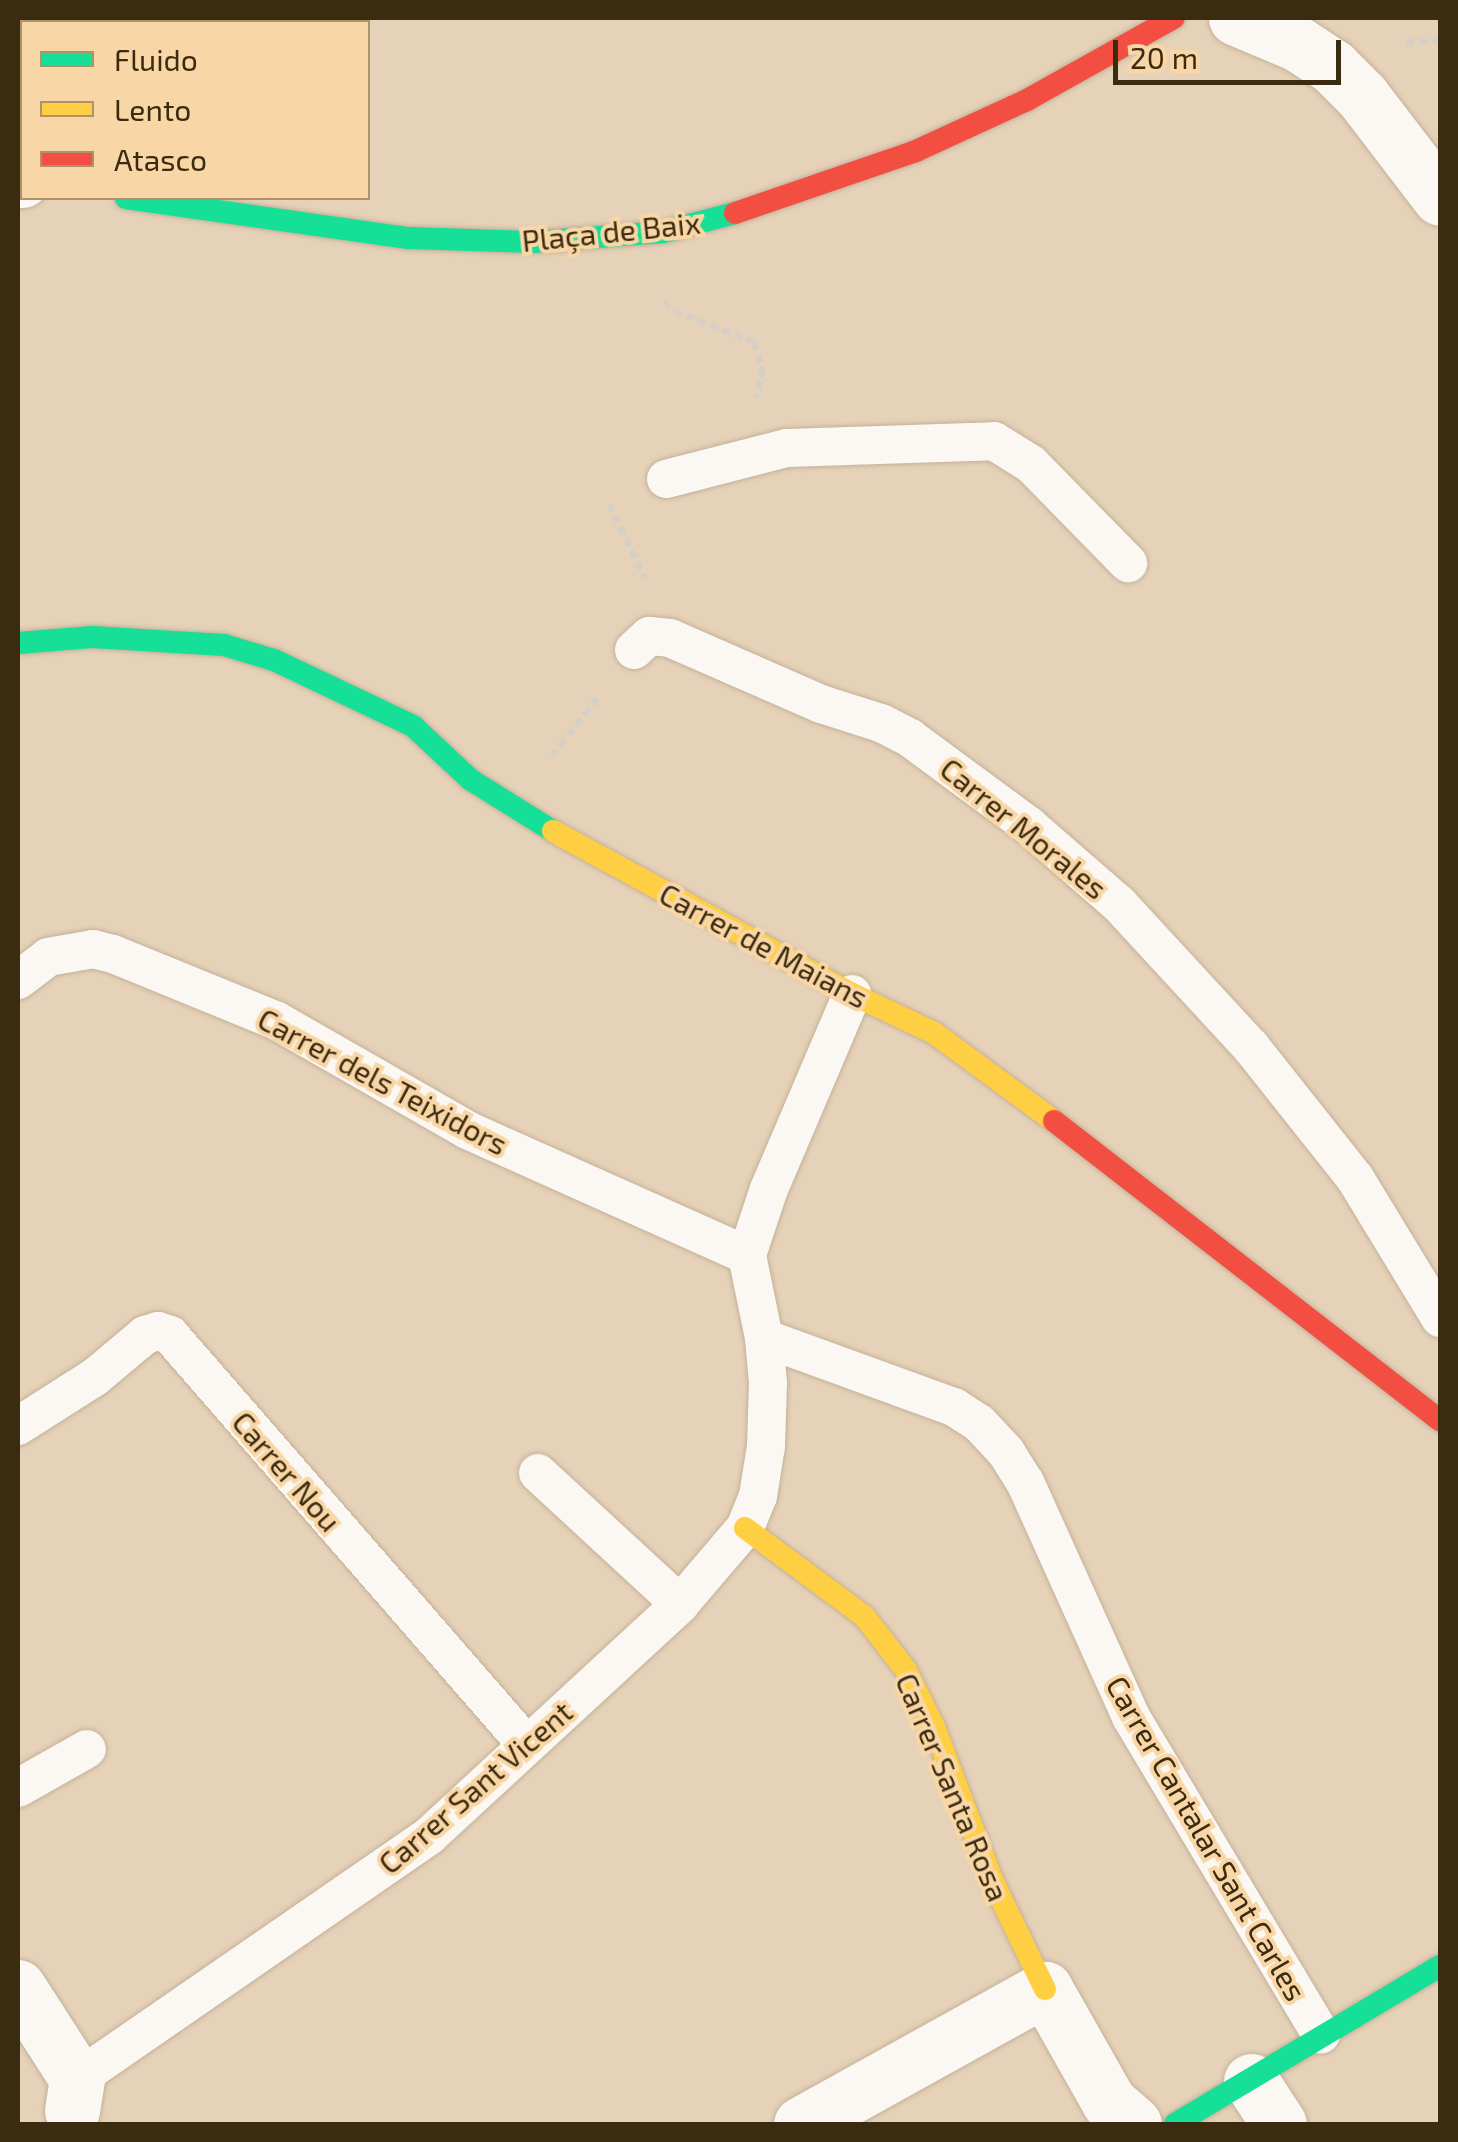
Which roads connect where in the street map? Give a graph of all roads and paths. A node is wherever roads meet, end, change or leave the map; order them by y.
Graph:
1 (1174, 18) edge
2 (1236, 18) edge
3 (1440, 198) edge
4 (138, 200) edge
5 (666, 479) dead end
6 (1128, 563) dead end
7 (18, 643) edge
8 (634, 650) joint
9 (511, 808) junction
10 (18, 980) edge
11 (852, 994) junction
12 (747, 1255) junction
13 (1440, 1318) edge
14 (764, 1338) junction
15 (1440, 1420) edge
16 (18, 1426) edge
17 (538, 1473) dead end
18 (745, 1528) junction
19 (680, 1604) junction
20 (526, 1744) junction
21 (87, 1749) dead end
22 (18, 1788) edge
23 (1440, 1966) edge
24 (18, 1987) edge
25 (1045, 1989) junction
26 (1321, 2035) junction
27 (1265, 2103) edge
28 (70, 2110) edge
29 (1144, 2123) edge
30 (802, 2124) edge

1 - 4 street, Plaça de Baix
2 - 3 street
5 - 6 lane
7 - 9 street, Carrer de Maians
8 - 9 path
8 - 13 lane, Carrer Morales
9 - 11 street, Carrer de Maians
10 - 12 lane, Carrer dels Teixidors
11 - 12 lane
11 - 15 street, Carrer de Maians
12 - 14 lane
14 - 18 lane
14 - 26 lane, Carrer Cantalar Sant Carles
16 - 20 lane, Carrer Nou
17 - 19 lane
18 - 19 lane, Carrer Sant Vicent
18 - 25 street, Carrer Santa Rosa
19 - 20 lane, Carrer Sant Vicent
20 - 28 lane, Carrer Sant Vicent
21 - 22 lane
23 - 26 street
24 - 28 street
25 - 29 street, Carrer Santa Rosa
25 - 30 street
26 - 27 street
27 - 29 street

